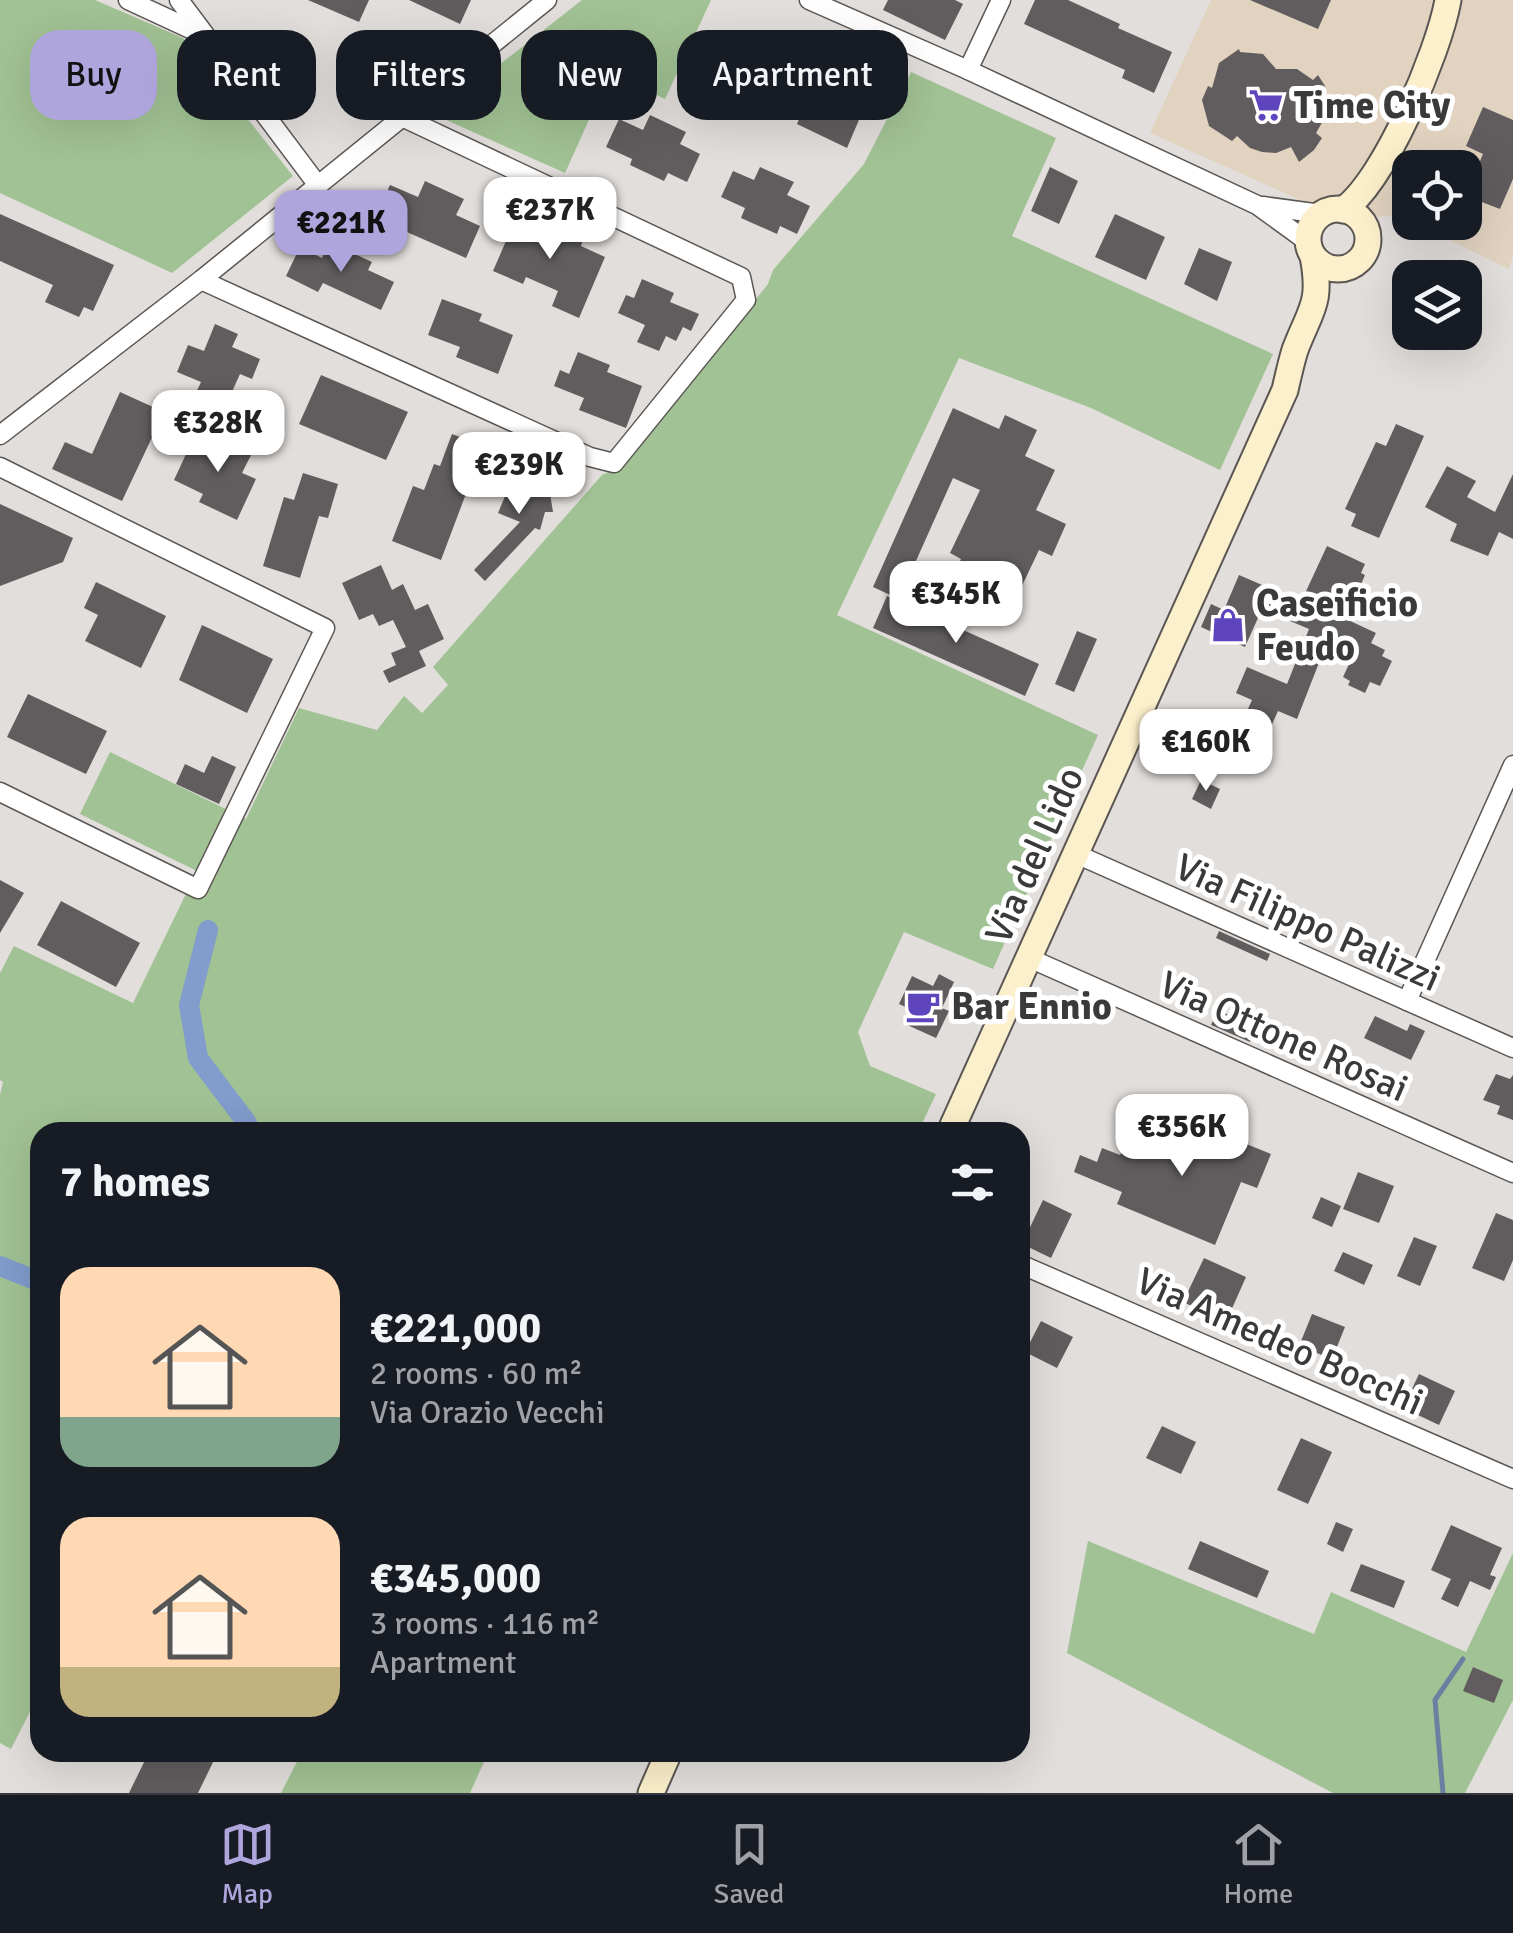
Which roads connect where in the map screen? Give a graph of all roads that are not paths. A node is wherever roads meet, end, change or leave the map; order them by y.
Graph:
1 (128, 0) edge
2 (178, 0) edge
3 (547, 0) edge
4 (809, 0) edge
5 (1000, 0) edge
6 (1448, 0) edge
7 (1467, 0) edge
8 (191, 30) edge
9 (200, 30) edge
10 (501, 36) edge
11 (1432, 54) junction
12 (968, 70) junction
13 (268, 120) edge
14 (395, 120) edge
15 (408, 120) edge
16 (1381, 167) junction
17 (317, 184) junction
18 (1258, 205) junction
19 (1332, 212) junction
20 (1365, 228) junction
21 (1310, 249) junction
22 (1350, 267) junction
23 (201, 280) junction
24 (1285, 390) junction
25 (0, 434) edge
26 (0, 467) edge
27 (1513, 765) edge
28 (0, 792) edge
29 (1076, 854) junction
30 (1029, 958) junction
31 (1407, 1001) junction
32 (1513, 1048) edge
33 (955, 1122) edge
34 (1513, 1174) edge
35 (1030, 1268) edge
36 (1513, 1479) edge
37 (665, 1762) edge
38 (651, 1793) edge

1 - 8 street
2 - 9 street
3 - 10 street
4 - 12 street
5 - 12 street
6 - 11 main road
7 - 11 main road
11 - 16 main road
12 - 18 street
13 - 17 street
14 - 17 street
15 - 23 street
16 - 19 main road
16 - 20 main road
17 - 23 street
18 - 19 street
18 - 21 street
19 - 20 main road
19 - 21 main road
20 - 22 main road
21 - 22 main road
21 - 24 main road, Via del Lido
22 - 24 main road, Via del Lido
23 - 25 street
24 - 29 main road, Via del Lido
26 - 28 street
27 - 31 street
29 - 30 main road, Via del Lido
29 - 31 street, Via Filippo Palizzi
30 - 33 main road, Via del Lido
30 - 34 street, Via Ottone Rosai
31 - 32 street, Via Filippo Palizzi
35 - 36 street, Via Amedeo Bocchi
37 - 38 main road

